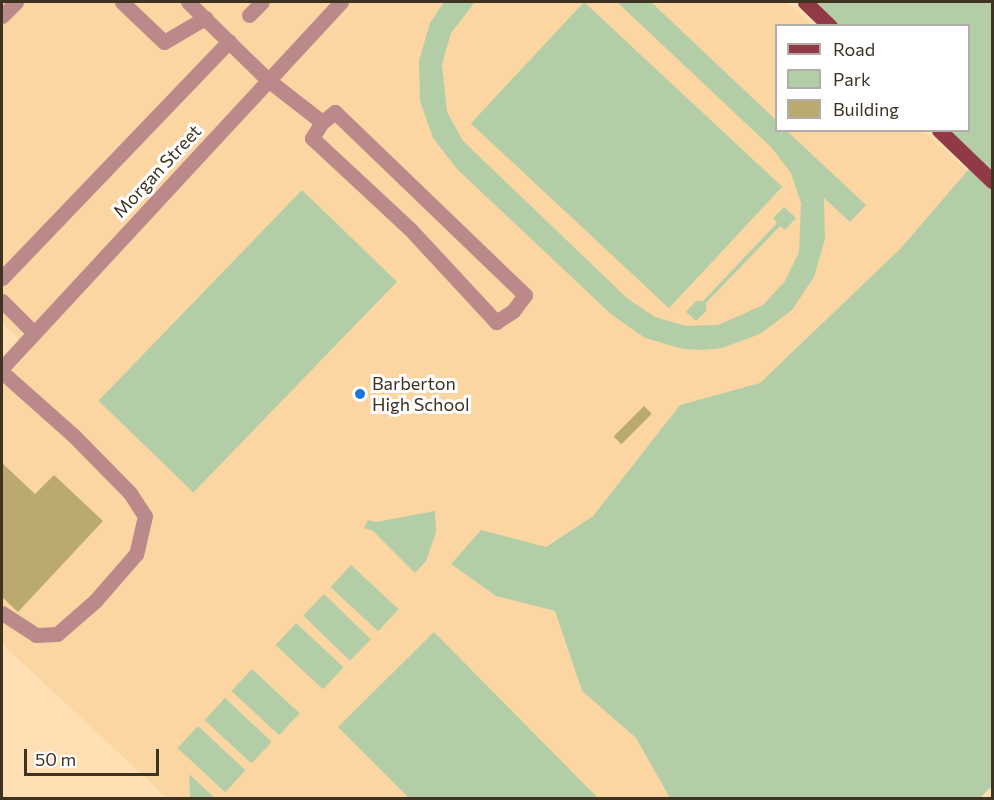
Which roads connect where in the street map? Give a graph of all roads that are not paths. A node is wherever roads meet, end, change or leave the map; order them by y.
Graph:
1 (16, 2) edge
2 (122, 2) edge
3 (188, 2) edge
4 (262, 2) edge
5 (341, 2) edge
6 (805, 2) edge
7 (249, 15) dead end
8 (2, 16) edge
9 (205, 18) junction
10 (828, 24) edge
11 (229, 41) junction
12 (268, 80) junction
13 (322, 122) junction
14 (941, 132) edge
15 (993, 181) edge
16 (2, 278) edge
17 (2, 301) edge
18 (34, 333) junction
19 (2, 370) edge
20 (2, 613) edge

1 - 8 street
2 - 9 street
3 - 9 street
4 - 7 street
5 - 12 street, Morgan Street
6 - 10 main road
9 - 11 street
11 - 12 street
11 - 16 street
12 - 13 street
12 - 18 street, Morgan Street
13 - 13 street
14 - 15 main road
17 - 18 street
18 - 19 street, Morgan Street
19 - 20 street

